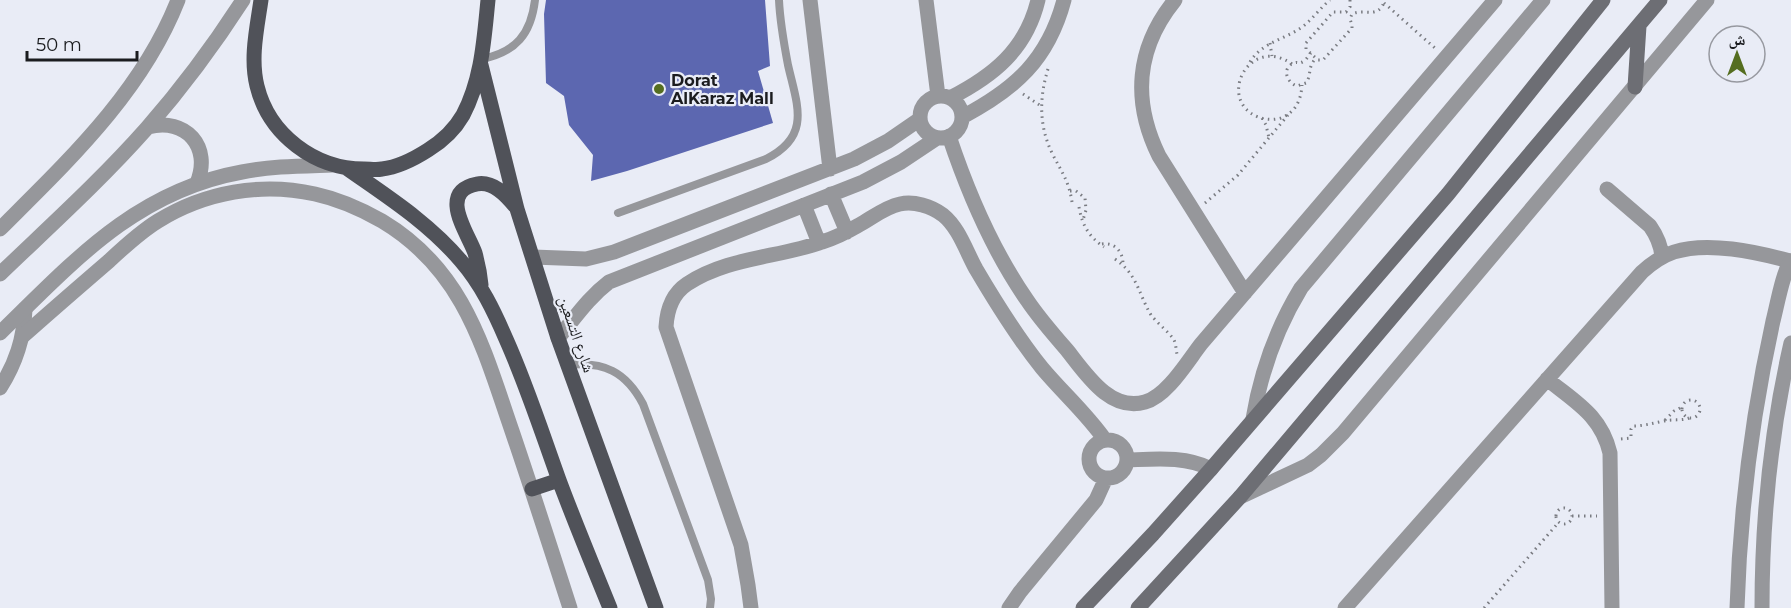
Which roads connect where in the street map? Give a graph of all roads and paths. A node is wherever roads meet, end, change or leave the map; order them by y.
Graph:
1 (178, 0) edge
2 (243, 0) edge
3 (261, 0) edge
4 (488, 0) edge
5 (535, 0) edge
6 (779, 0) edge
7 (810, 0) edge
8 (926, 0) edge
9 (1038, 0) edge
10 (1064, 0) edge
11 (1175, 0) edge
12 (1330, 0) edge
13 (1350, 0) edge
14 (1495, 0) edge
15 (1544, 0) edge
16 (1603, 0) edge
17 (1660, 0) edge
18 (1707, 0) edge
19 (1384, 2) edge
20 (1639, 26) junction
21 (1270, 43) junction
22 (1311, 54) junction
23 (1272, 56) junction
24 (1316, 58) junction
25 (1447, 58) junction
26 (481, 62) junction
27 (1292, 64) junction
28 (1248, 65) junction
29 (1048, 69) dead end
30 (1302, 85) junction
31 (1635, 87) junction
32 (1006, 91) junction
33 (944, 97) junction
34 (1041, 106) junction
35 (1289, 113) junction
36 (962, 117) junction
37 (1262, 118) junction
38 (920, 119) junction
39 (148, 127) junction
40 (943, 137) junction
41 (1269, 138) junction
42 (332, 165) junction
43 (348, 169) junction
44 (830, 169) junction
45 (197, 183) junction
46 (1607, 189) dead end
47 (1071, 190) junction
48 (831, 194) junction
49 (1072, 201) dead end
50 (804, 205) junction
51 (1079, 207) dead end
52 (517, 209) junction
53 (1193, 212) junction
54 (618, 213) dead end
55 (1082, 222) junction
56 (0, 230) edge
57 (847, 232) junction
58 (819, 243) junction
59 (533, 257) junction
60 (1662, 257) junction
61 (1115, 259) dead end
62 (1790, 261) edge
63 (1123, 264) junction
64 (0, 274) edge
65 (482, 287) junction
66 (1245, 293) junction
67 (26, 309) junction
68 (0, 333) edge
69 (23, 336) junction
70 (558, 338) junction
71 (1174, 341) dead end
72 (1791, 343) edge
73 (568, 365) junction
74 (1547, 379) junction
75 (0, 388) edge
76 (1682, 407) junction
77 (1689, 418) junction
78 (1253, 419) junction
79 (1665, 420) junction
80 (1607, 439) junction
81 (1105, 440) junction
82 (1128, 460) junction
83 (1211, 469) junction
84 (1106, 478) junction
85 (559, 480) junction
86 (532, 489) junction
87 (1240, 497) junction
88 (1572, 516) junction
89 (1611, 516) junction
90 (1559, 522) junction
91 (1488, 603) junction
92 (570, 608) edge
93 (610, 608) edge
94 (656, 608) edge
95 (710, 608) edge
96 (751, 608) edge
97 (1008, 608) edge
98 (1083, 608) edge
99 (1138, 608) edge
100 (1345, 608) edge
101 (1484, 608) edge
102 (1490, 608) edge
103 (1612, 608) edge
104 (1737, 608) edge
105 (1762, 608) edge

1 - 56 street
2 - 39 street
3 - 42 main road
4 - 26 main road
5 - 26 lane
6 - 54 lane
7 - 44 street
8 - 33 street
9 - 33 street
10 - 32 street
11 - 53 street
12 - 21 path
13 - 22 path
14 - 25 street
15 - 78 street
16 - 78 main road
17 - 20 main road
18 - 31 street
19 - 24 path
19 - 25 path
20 - 31 main road
20 - 87 main road
21 - 23 path
21 - 28 path
22 - 24 path
22 - 27 path
23 - 27 path
23 - 28 path
24 - 30 path
25 - 66 street
26 - 43 main road
26 - 52 main road, شارع التسعين
27 - 30 path
28 - 37 path
29 - 34 path
30 - 35 path
31 - 87 street
32 - 34 path
32 - 36 street
33 - 36 street
33 - 38 street
34 - 47 path
35 - 37 path
35 - 41 path
36 - 40 street
37 - 41 path
38 - 40 street
38 - 44 street
39 - 45 street
39 - 64 street
40 - 48 street
40 - 66 street
41 - 53 path
42 - 43 main road
42 - 45 street
43 - 65 main road
44 - 59 street
45 - 67 street
46 - 60 street
47 - 49 path
47 - 55 path
48 - 50 street
48 - 57 street
50 - 58 street
50 - 70 street
51 - 55 path
52 - 59 main road, شارع التسعين
52 - 65 main road
53 - 66 street
55 - 63 path
57 - 58 street
57 - 81 street
58 - 96 street
59 - 70 main road, شارع التسعين
60 - 62 street
60 - 74 street
61 - 63 path
62 - 104 street
63 - 71 path
65 - 85 main road
67 - 68 street
67 - 69 street
69 - 75 street
69 - 86 street
70 - 73 main road, شارع التسعين
72 - 105 street
73 - 94 main road, شارع التسعين
73 - 95 lane
74 - 80 street
74 - 100 street
76 - 77 path
76 - 77 path
76 - 79 path
77 - 79 path
78 - 83 main road
79 - 80 path
80 - 89 street
81 - 82 street
81 - 84 street
82 - 83 street
82 - 84 street
83 - 98 main road
84 - 97 street
85 - 86 main road
85 - 93 main road
86 - 92 street
87 - 99 main road
88 - 89 path
88 - 90 path
88 - 90 path
89 - 103 street
90 - 91 path
91 - 101 path
91 - 102 path

